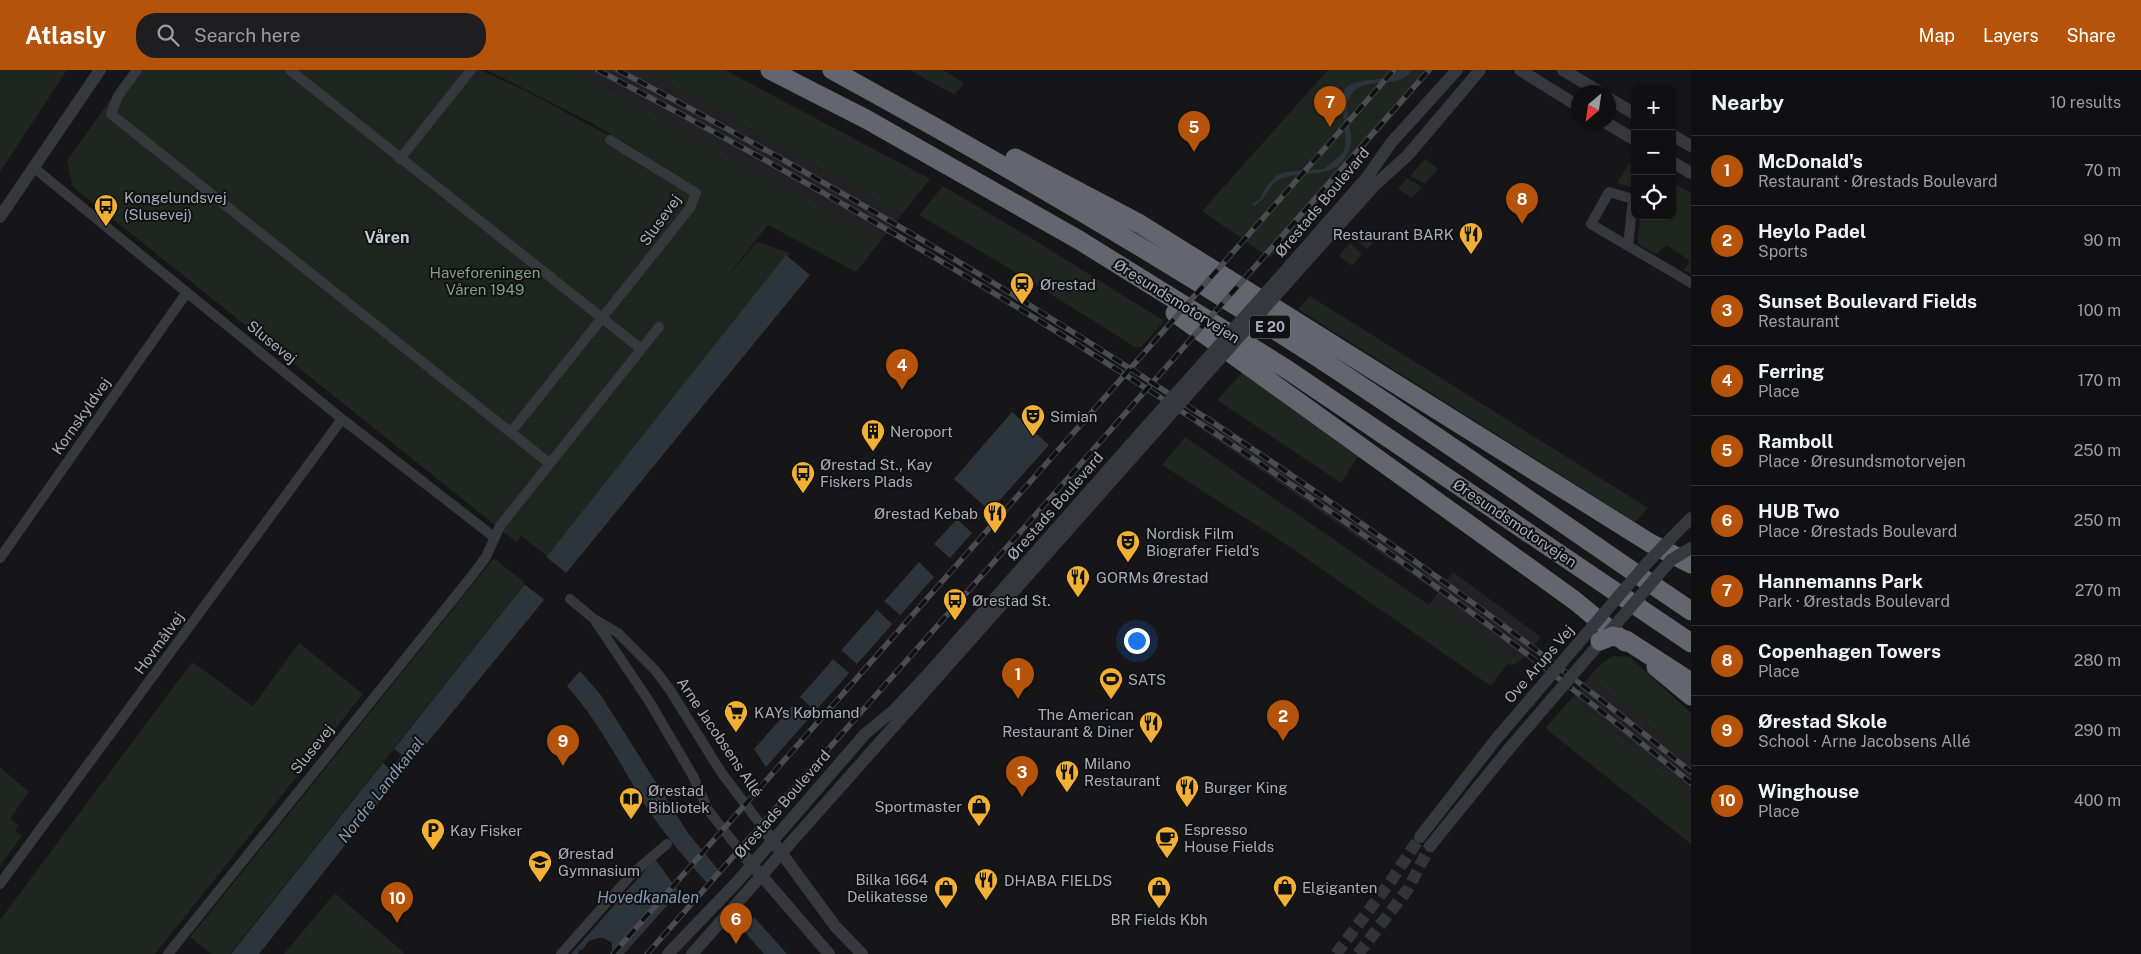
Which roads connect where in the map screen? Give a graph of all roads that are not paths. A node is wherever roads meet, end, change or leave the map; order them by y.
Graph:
1 (100, 70) edge
2 (137, 70) edge
3 (290, 70) edge
4 (471, 70) edge
5 (770, 70) edge
6 (832, 70) edge
7 (1456, 70) edge
8 (1480, 70) edge
9 (1520, 70) edge
10 (1563, 70) edge
11 (1588, 85) edge
12 (1571, 102) edge
13 (1616, 103) edge
14 (1631, 112) edge
15 (1616, 129) edge
16 (1676, 137) edge
17 (1631, 138) edge
18 (610, 140) dead end
19 (1691, 146) edge
20 (974, 147) junction
21 (400, 159) junction
22 (1676, 164) edge
23 (33, 167) junction
24 (1691, 173) edge
25 (0, 216) edge
26 (1079, 240) junction
27 (1628, 246) junction
28 (1290, 273) junction
29 (1691, 283) edge
30 (187, 292) junction
31 (603, 318) junction
32 (659, 327) dead end
33 (642, 349) junction
34 (342, 419) junction
35 (511, 432) junction
36 (1134, 448) junction
37 (549, 463) junction
38 (1691, 518) edge
39 (494, 537) junction
40 (1691, 548) edge
41 (0, 558) edge
42 (1671, 560) junction
43 (1647, 563) junction
44 (1691, 564) edge
45 (1691, 572) edge
46 (570, 599) dead end
47 (1691, 611) edge
48 (594, 619) junction
49 (1600, 641) junction
50 (1691, 643) edge
51 (1691, 682) edge
52 (1691, 696) edge
53 (764, 829) joint
54 (1420, 837) tunnel mouth
55 (772, 840) junction
56 (667, 844) dead end
57 (1430, 846) tunnel mouth
58 (742, 853) joint
59 (781, 854) junction
60 (752, 863) junction
61 (763, 876) junction
62 (0, 884) edge
63 (168, 954) edge
64 (561, 954) edge
65 (668, 954) edge
66 (692, 954) edge
67 (829, 954) edge
68 (862, 954) edge

1 - 23 street
2 - 35 street
3 - 21 street
4 - 21 street
5 - 26 highway, Øresundsmotorvejen / E 20
6 - 20 highway, Øresundsmotorvejen / E 20
7 - 28 street, Ørestads Boulevard
8 - 28 street, Ørestads Boulevard
9 - 12 street
10 - 11 street
13 - 14 street
15 - 17 street
16 - 19 street
18 - 31 street, Slusevej
20 - 44 highway
20 - 47 highway, Øresundsmotorvejen / E 20
21 - 31 street
22 - 24 street
23 - 25 street
23 - 30 street, Slusevej
26 - 50 highway, Øresundsmotorvejen / E 20
26 - 52 highway
27 - 27 street
27 - 29 street
28 - 36 street, Ørestads Boulevard, bridge
30 - 34 street, Slusevej
30 - 41 street, Kornskyldvej
31 - 33 street
31 - 35 street, Slusevej
32 - 33 street, Slusevej
33 - 37 street, Slusevej
34 - 39 street, Slusevej
34 - 62 street, Hovmålvej
35 - 37 street
36 - 55 street, Ørestads Boulevard
36 - 59 street, Ørestads Boulevard
37 - 39 street, Slusevej
38 - 43 street, Ove Arups Vej, bridge
39 - 63 street, Slusevej
40 - 42 street, bridge
42 - 43 highway
42 - 45 highway
42 - 49 street, bridge
43 - 54 street, Ove Arups Vej, bridge
46 - 48 street, Arne Jacobsens Allé
48 - 53 street, Arne Jacobsens Allé
48 - 58 street, Arne Jacobsens Allé
49 - 51 highway, bridge
49 - 57 street, bridge
53 - 55 street, Arne Jacobsens Allé
55 - 59 street, Arne Jacobsens Allé
55 - 60 street, Ørestads Boulevard
56 - 64 street
58 - 60 street, Arne Jacobsens Allé
59 - 61 street, Ørestads Boulevard
59 - 68 street, Arne Jacobsens Allé
60 - 61 street, Arne Jacobsens Allé
60 - 65 street, Ørestads Boulevard
61 - 66 street, Ørestads Boulevard
61 - 67 street, Arne Jacobsens Allé

